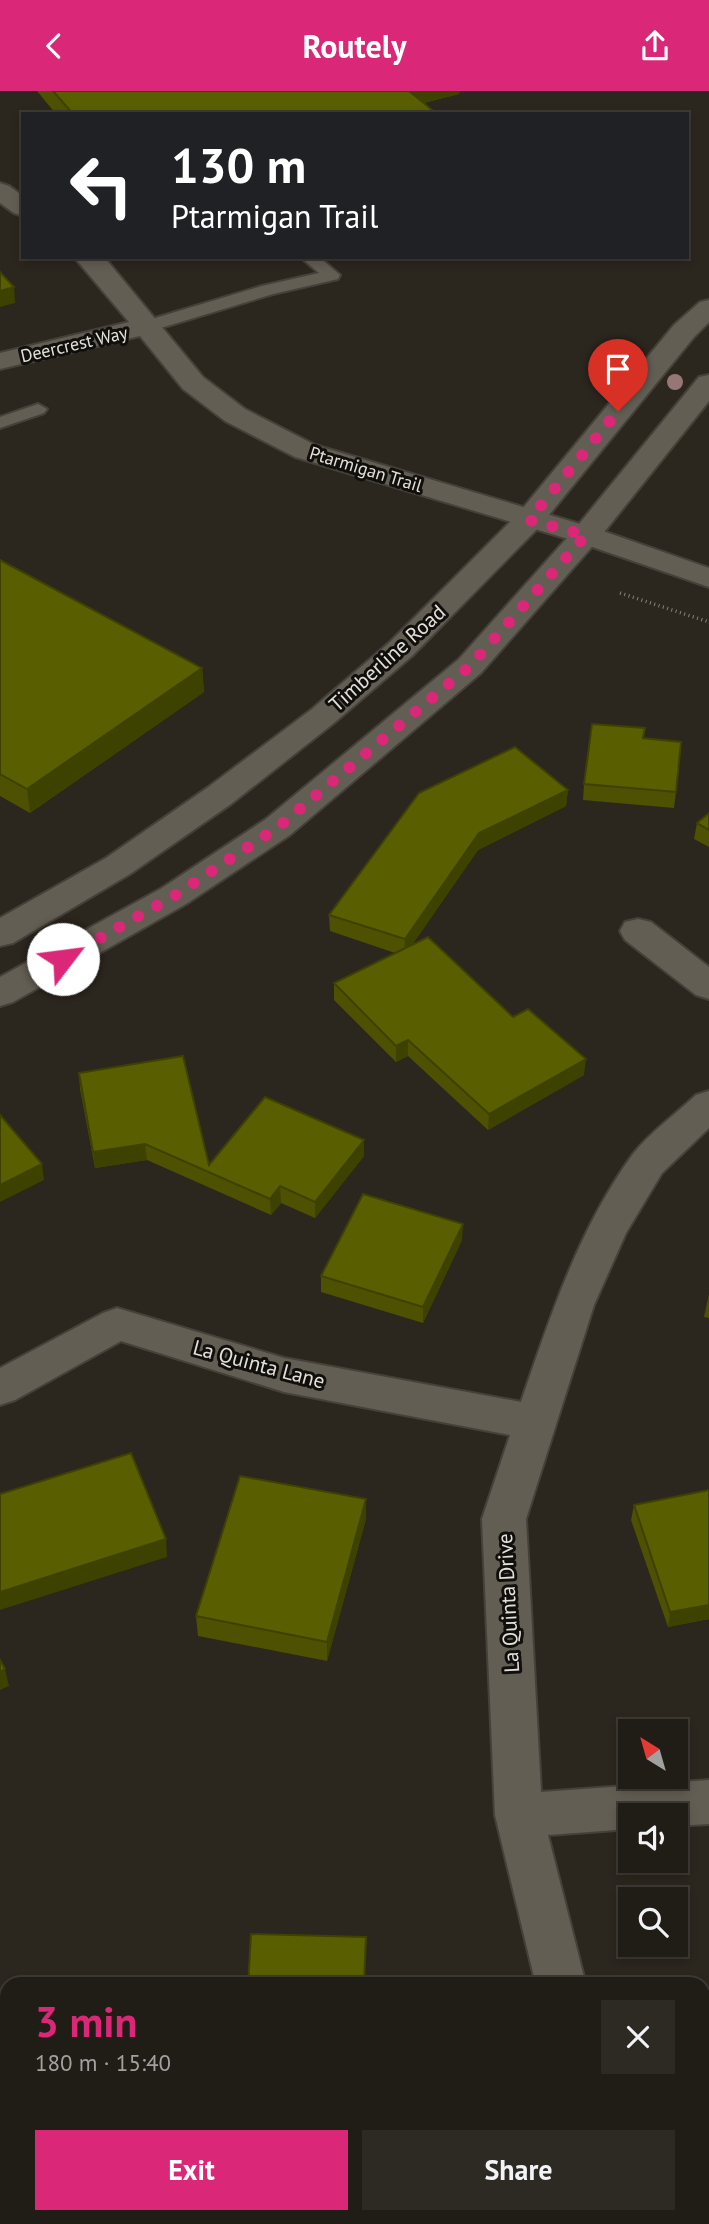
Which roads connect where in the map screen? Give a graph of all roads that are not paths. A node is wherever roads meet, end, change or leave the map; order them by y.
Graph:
1 (0, 191) edge
2 (21, 207) edge
3 (90, 259) edge
4 (311, 259) edge
5 (709, 307) edge
6 (148, 326) junction
7 (0, 361) edge
8 (709, 383) edge
9 (38, 409) dead end
10 (0, 422) edge
11 (529, 520) junction
12 (586, 535) junction
13 (709, 578) edge
14 (638, 931) dead end
15 (0, 934) edge
16 (709, 986) edge
17 (0, 993) edge
18 (709, 1105) edge
19 (0, 1388) edge
20 (534, 1422) junction
21 (709, 1802) edge
22 (519, 1815) junction
23 (559, 1977) edge

1 - 2 street
3 - 6 street, Ptarmigan Trail
4 - 6 lane
5 - 11 street, Timberline Road
6 - 7 street, Deercrest Way
6 - 11 street, Ptarmigan Trail
8 - 12 street
9 - 10 lane
11 - 12 street, Ptarmigan Trail
11 - 15 street, Timberline Road
12 - 13 street, Ptarmigan Trail
12 - 17 street
14 - 16 street
18 - 20 street, La Quinta Drive
19 - 20 street, La Quinta Lane
20 - 22 street, La Quinta Drive
21 - 22 street
22 - 23 street, La Quinta Drive

